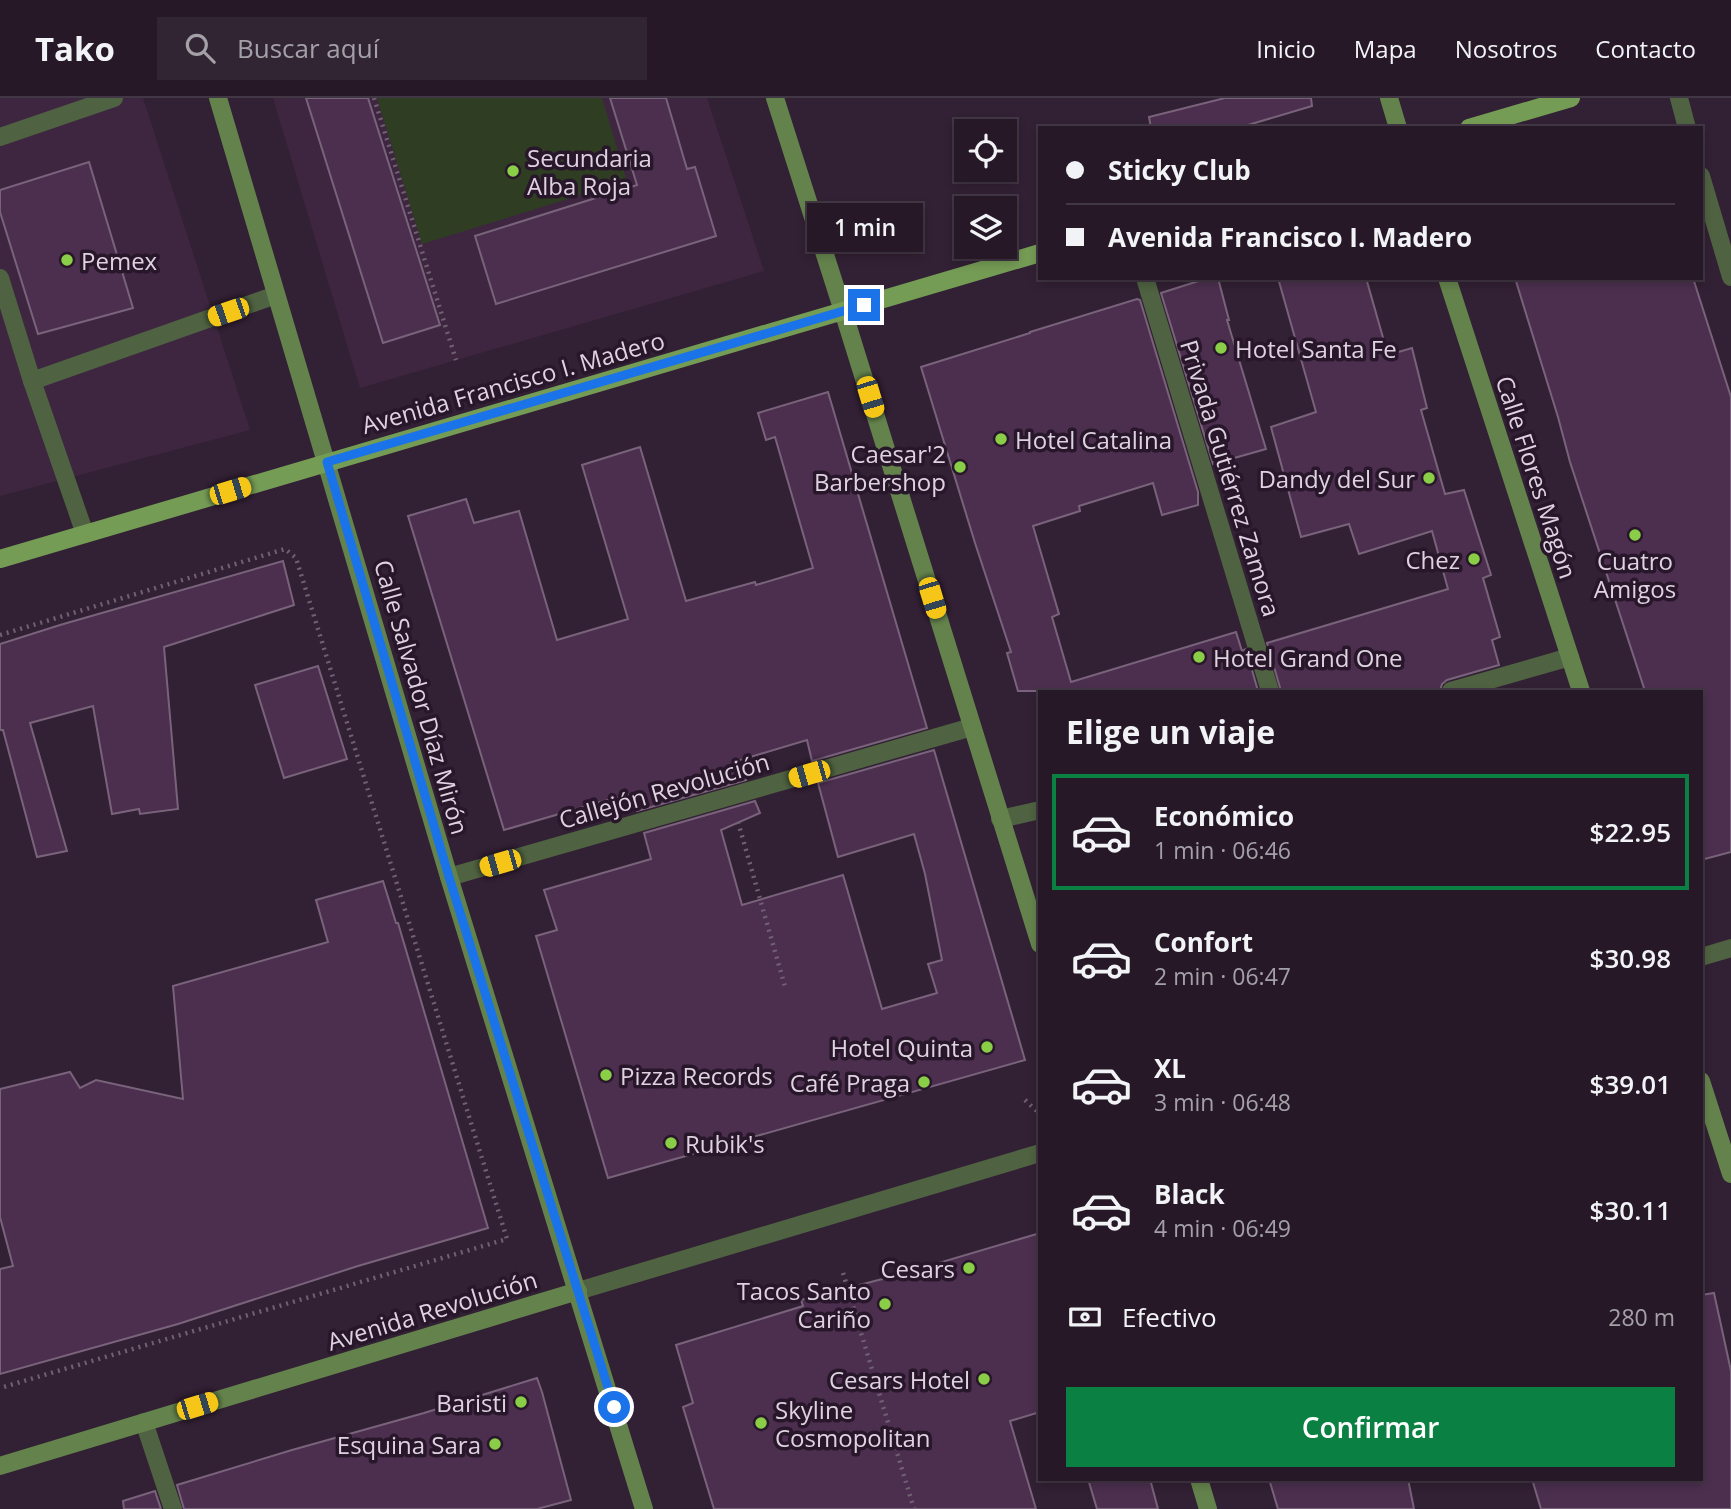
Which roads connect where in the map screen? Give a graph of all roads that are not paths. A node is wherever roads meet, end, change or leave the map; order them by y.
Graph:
1 (114, 98) edge
2 (218, 98) edge
3 (775, 98) edge
4 (1389, 98) edge
5 (1571, 98) edge
6 (1679, 98) edge
7 (1397, 126) edge
8 (1476, 126) edge
9 (1686, 126) edge
10 (0, 137) edge
11 (1703, 183) edge
12 (1038, 254) edge
13 (1731, 277) edge
14 (0, 278) edge
15 (1146, 280) edge
16 (1448, 280) edge
17 (276, 295) junction
18 (844, 311) junction
19 (33, 381) junction
20 (327, 462) junction
21 (85, 534) junction
22 (0, 559) edge
23 (1570, 657) junction
24 (1270, 690) edge
25 (1454, 690) edge
26 (1581, 690) edge
27 (972, 727) junction
28 (1038, 810) edge
29 (1000, 819) junction
30 (449, 877) junction
31 (1038, 938) edge
32 (1731, 948) edge
33 (1703, 956) edge
34 (1703, 1087) edge
35 (1038, 1154) edge
36 (1731, 1174) edge
37 (578, 1291) junction
38 (144, 1422) junction
39 (0, 1466) edge
40 (1200, 1481) edge
41 (173, 1509) edge
42 (645, 1509) edge
43 (1208, 1509) edge

1 - 10 street
2 - 17 main road, Calle Salvador Díaz Mirón
3 - 18 main road
4 - 7 main road
5 - 8 main road
6 - 9 street
11 - 13 street
12 - 18 main road, Avenida Francisco I. Madero
14 - 19 street
15 - 24 street, Privada Gutiérrez Zamora
16 - 23 main road, Calle Flores Magón
17 - 19 street
17 - 20 main road, Calle Salvador Díaz Mirón
18 - 20 main road, Avenida Francisco I. Madero
18 - 27 main road
19 - 21 street
20 - 21 main road, Avenida Francisco I. Madero
20 - 30 main road, Calle Salvador Díaz Mirón
21 - 22 main road, Avenida Francisco I. Madero
23 - 25 street
23 - 26 main road, Calle Flores Magón
27 - 29 main road
27 - 30 street, Callejón Revolución
28 - 29 street
29 - 31 main road
30 - 37 main road, Calle Salvador Díaz Mirón
32 - 33 street
34 - 36 main road
35 - 37 street, Avenida Revolución
37 - 38 main road, Avenida Revolución
37 - 42 main road, Calle Salvador Díaz Mirón
38 - 39 main road, Avenida Revolución
38 - 41 street
40 - 43 main road

